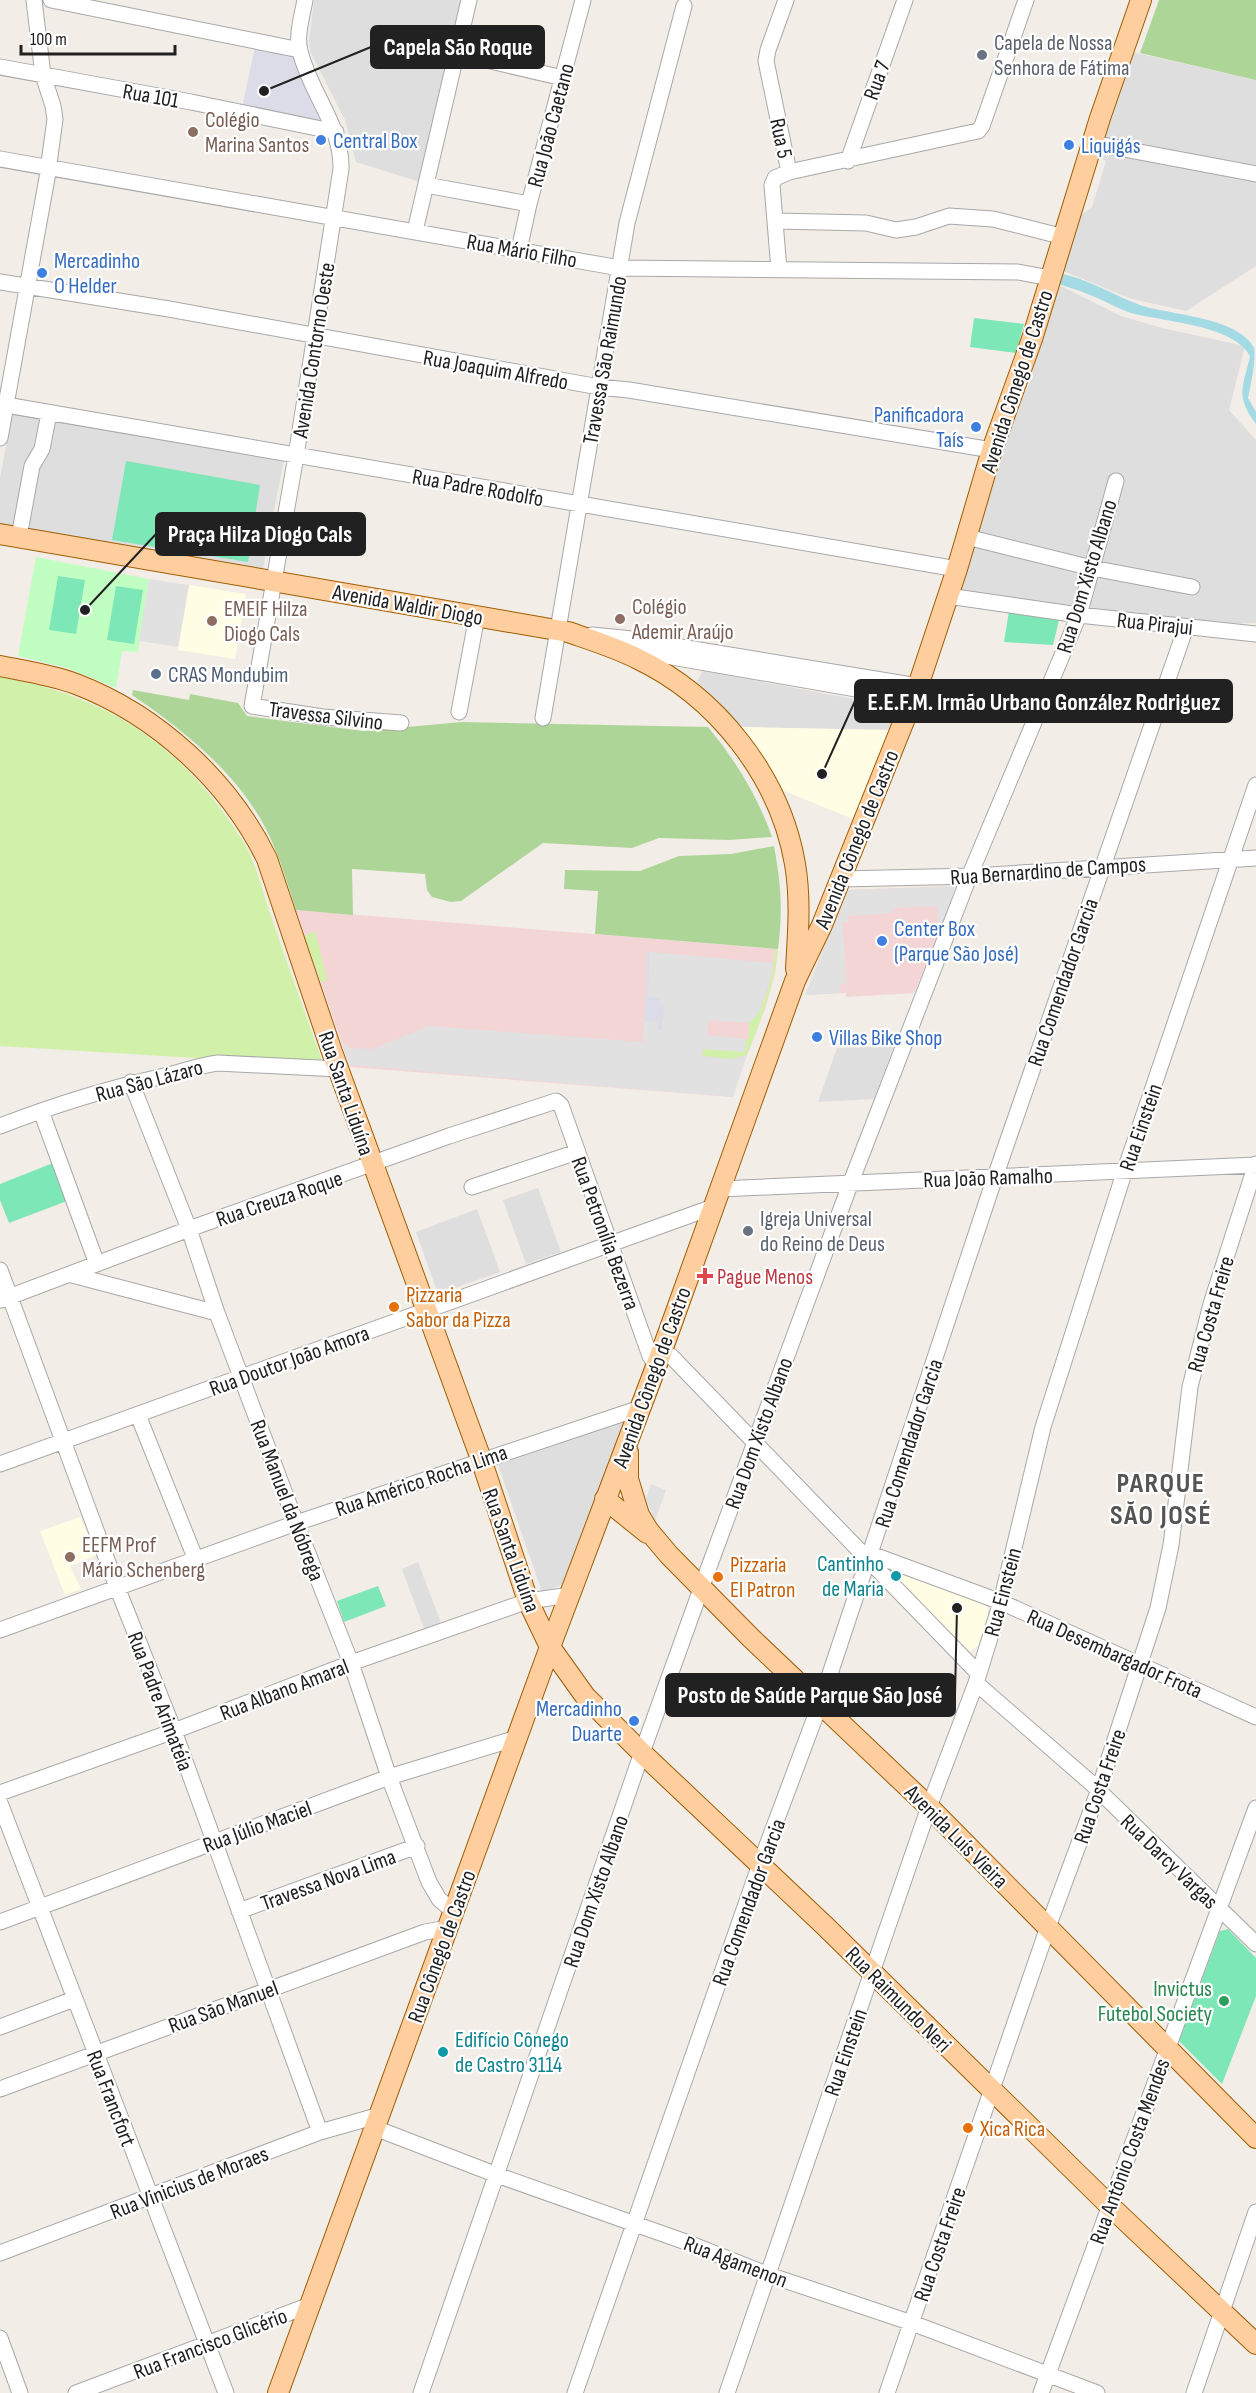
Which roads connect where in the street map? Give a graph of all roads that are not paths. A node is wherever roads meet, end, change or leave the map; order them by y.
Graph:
1 (34, 0) edge
2 (51, 0) edge
3 (305, 0) edge
4 (469, 0) edge
5 (583, 0) edge
6 (786, 0) edge
7 (905, 0) edge
8 (1026, 0) edge
9 (1141, 0) edge
10 (684, 6) dead end
11 (300, 50) junction
12 (456, 53) junction
13 (0, 67) edge
14 (43, 75) junction
15 (563, 78) junction
16 (336, 132) junction
17 (1092, 143) junction
18 (0, 159) edge
19 (848, 161) junction
20 (49, 168) junction
21 (789, 172) junction
22 (1256, 174) edge
23 (426, 185) junction
24 (529, 204) junction
25 (334, 217) junction
26 (776, 221) junction
27 (416, 231) junction
28 (1064, 237) junction
29 (519, 250) junction
30 (620, 268) junction
31 (779, 270) junction
32 (1050, 278) junction
33 (0, 282) edge
34 (26, 286) junction
35 (315, 336) junction
36 (599, 387) junction
37 (3, 405) edge
38 (49, 413) junction
39 (0, 438) edge
40 (992, 450) junction
41 (296, 456) junction
42 (1116, 481) dead end
43 (578, 505) junction
44 (21, 526) dead end
45 (0, 534) edge
46 (967, 537) junction
47 (1092, 568) junction
48 (957, 569) junction
49 (273, 580) junction
50 (1192, 587) dead end
51 (948, 596) junction
52 (1078, 615) junction
53 (477, 616) junction
54 (1186, 627) junction
55 (562, 631) junction
56 (1256, 634) edge
57 (612, 647) junction
58 (0, 666) edge
59 (778, 669) junction
60 (915, 693) junction
61 (252, 706) joint
62 (459, 712) dead end
63 (543, 718) dead end
64 (401, 723) dead end
65 (1256, 785) edge
66 (1256, 858) edge
67 (1232, 859) junction
68 (1102, 867) junction
69 (969, 877) junction
70 (841, 879) junction
71 (795, 981) junction
72 (339, 1069) junction
73 (131, 1082) junction
74 (559, 1101) joint
75 (41, 1111) junction
76 (0, 1126) edge
77 (577, 1152) junction
78 (372, 1165) junction
79 (1256, 1165) edge
80 (1125, 1170) junction
81 (995, 1177) junction
82 (851, 1182) junction
83 (472, 1187) dead end
84 (716, 1198) junction
85 (189, 1229) junction
86 (611, 1244) junction
87 (97, 1264) junction
88 (0, 1270) edge
89 (72, 1275) junction
90 (4, 1299) edge
91 (425, 1310) junction
92 (217, 1313) junction
93 (658, 1358) junction
94 (242, 1377) junction
95 (640, 1408) junction
96 (138, 1415) junction
97 (631, 1436) junction
98 (64, 1442) junction
99 (755, 1443) junction
100 (481, 1459) junction
101 (0, 1464) edge
102 (605, 1499) junction
103 (296, 1523) junction
104 (654, 1538) junction
105 (870, 1557) junction
106 (196, 1560) junction
107 (117, 1587) junction
108 (701, 1589) junction
109 (571, 1595) junction
110 (528, 1601) junction
111 (1000, 1602) junction
112 (0, 1630) edge
113 (550, 1647) junction
114 (351, 1663) junction
115 (1140, 1665) junction
116 (977, 1678) junction
117 (820, 1704) junction
118 (1256, 1717) edge
119 (174, 1731) junction
120 (517, 1738) junction
121 (642, 1753) junction
122 (389, 1777) junction
123 (0, 1792) edge
124 (1098, 1792) junction
125 (0, 1803) edge
126 (929, 1807) junction
127 (1256, 1808) edge
128 (214, 1842) junction
129 (417, 1846) junction
130 (760, 1864) junction
131 (40, 1907) junction
132 (1218, 1907) junction
133 (239, 1911) junction
134 (451, 1920) junction
135 (0, 1922) edge
136 (1048, 1927) junction
137 (1256, 1944) edge
138 (872, 1973) junction
139 (267, 1990) junction
140 (74, 1999) junction
141 (0, 2027) edge
142 (1167, 2046) junction
143 (95, 2053) junction
144 (0, 2089) edge
145 (992, 2091) junction
146 (378, 2122) junction
147 (320, 2132) junction
148 (1256, 2138) edge
149 (497, 2175) junction
150 (150, 2197) junction
151 (1109, 2205) junction
152 (1256, 2212) edge
153 (634, 2224) junction
154 (0, 2253) edge
155 (769, 2275) junction
156 (310, 2305) junction
157 (1223, 2311) junction
158 (912, 2323) junction
159 (0, 2338) edge
160 (207, 2344) junction
161 (1256, 2344) edge
162 (1047, 2375) junction
163 (20, 2393) edge
164 (76, 2393) edge
165 (226, 2393) edge
166 (278, 2393) edge
167 (421, 2393) edge
168 (575, 2393) edge
169 (727, 2393) edge
170 (887, 2393) edge
171 (1041, 2393) edge
172 (1097, 2393) edge
173 (1194, 2393) edge

1 - 14 street
2 - 11 street
3 - 11 street, Avenida Contorno Oeste
4 - 12 street
5 - 15 street, Rua João Caetano
6 - 21 street, Rua 5
7 - 19 street, Rua 7
8 - 19 street
9 - 17 main road, Avenida Cônego de Castro
10 - 30 street, Travessa São Raimundo
11 - 16 street, Avenida Contorno Oeste
12 - 15 street
12 - 23 street
13 - 14 street, Rua 101
14 - 16 street, Rua 101
14 - 20 street
15 - 24 street, Rua João Caetano
16 - 25 street, Avenida Contorno Oeste
17 - 22 street
17 - 28 main road, Avenida Cônego de Castro
18 - 20 street, Rua Mário Filho
19 - 21 street
20 - 25 street, Rua Mário Filho
20 - 34 street
21 - 26 street, Rua 5
23 - 24 street
23 - 27 street
24 - 29 street, Rua João Caetano
25 - 27 street, Rua Mário Filho
25 - 35 street, Avenida Contorno Oeste
26 - 28 street
26 - 31 street, Rua 5
27 - 29 street, Rua Mário Filho
28 - 32 main road, Avenida Cônego de Castro
29 - 30 street, Rua Mário Filho
30 - 31 street, Rua Mário Filho
30 - 36 street, Travessa São Raimundo
31 - 32 street, Rua Mário Filho
32 - 40 main road, Avenida Cônego de Castro
33 - 34 street, Rua Joaquim Alfredo
34 - 35 street, Rua Joaquim Alfredo
34 - 37 street
35 - 36 street, Rua Joaquim Alfredo
35 - 41 street, Avenida Contorno Oeste
36 - 40 street, Rua Joaquim Alfredo
36 - 43 street, Travessa São Raimundo
37 - 38 street, Rua Padre Rodolfo
37 - 39 street
38 - 41 street, Rua Padre Rodolfo
38 - 44 street
40 - 46 main road, Avenida Cônego de Castro
41 - 43 street, Rua Padre Rodolfo
41 - 49 street, Avenida Contorno Oeste
42 - 47 street, Rua Dom Xisto Albano
43 - 48 street, Rua Padre Rodolfo
43 - 55 street, Travessa São Raimundo
45 - 49 main road, Avenida Waldir Diogo
46 - 47 street
46 - 48 main road, Avenida Cônego de Castro
47 - 50 street
47 - 52 street, Rua Dom Xisto Albano
48 - 51 main road, Avenida Cônego de Castro
49 - 53 main road, Avenida Waldir Diogo
49 - 61 street, Avenida Contorno Oeste
51 - 52 street, Rua Pirajui
51 - 60 main road, Avenida Cônego de Castro
52 - 54 street, Rua Pirajui
52 - 69 street, Rua Dom Xisto Albano
53 - 55 main road, Avenida Waldir Diogo
53 - 62 street
54 - 56 street, Rua Pirajui
54 - 68 street, Rua Comendador Garcia
55 - 57 main road, Avenida Waldir Diogo
55 - 59 street, Avenida Waldir Diogo
55 - 63 street, Travessa São Raimundo
57 - 59 street, Avenida Waldir Diogo
57 - 71 main road, Avenida Waldir Diogo
58 - 72 main road, Rua Santa Liduína
59 - 60 street, Avenida Waldir Diogo
60 - 70 main road, Avenida Cônego de Castro
61 - 64 street, Travessa Silvino
65 - 67 street, Rua Einstein
66 - 67 street, Rua Bernardino de Campos
67 - 68 street, Rua Bernardino de Campos
67 - 80 street, Rua Einstein
68 - 69 street, Rua Bernardino de Campos
68 - 81 street, Rua Comendador Garcia
69 - 70 street, Rua Bernardino de Campos
69 - 82 street, Rua Dom Xisto Albano
70 - 71 main road, Avenida Cônego de Castro
71 - 84 main road, Avenida Cônego de Castro
72 - 73 street, Rua São Lázaro
72 - 78 main road, Rua Santa Liduína
73 - 75 street, Rua São Lázaro
73 - 85 street, Rua Manuel da Nóbrega
74 - 77 street, Rua Petronília Bezerra
74 - 78 street, Rua Creuza Roque
75 - 76 street, Rua São Lázaro
75 - 87 street
77 - 83 street
77 - 86 street, Rua Petronília Bezerra
78 - 85 street, Rua Creuza Roque
78 - 91 main road, Rua Santa Liduína
79 - 80 street, Rua João Ramalho
79 - 115 street, Rua Costa Freire
80 - 81 street, Rua João Ramalho
80 - 111 street, Rua Einstein
81 - 82 street, Rua João Ramalho
81 - 105 street, Rua Comendador Garcia
82 - 84 street, Rua João Ramalho
82 - 99 street, Rua Dom Xisto Albano
84 - 86 street, Rua Doutor João Amora
84 - 93 main road, Avenida Cônego de Castro
85 - 87 street, Rua Creuza Roque
85 - 92 street, Rua Manuel da Nóbrega
86 - 91 street, Rua Doutor João Amora
86 - 93 street, Rua Petronília Bezerra
87 - 89 street, Rua Creuza Roque
88 - 90 street, Rua Padre Arimatéia
89 - 90 street, Rua Creuza Roque
89 - 92 street
90 - 98 street, Rua Padre Arimatéia
91 - 94 street, Rua Doutor João Amora
91 - 100 main road, Rua Santa Liduína
92 - 94 street, Rua Manuel da Nóbrega
93 - 95 main road, Avenida Cônego de Castro
93 - 99 street, Rua Darcy Vargas
94 - 96 street, Rua Doutor João Amora
94 - 103 street, Rua Manuel da Nóbrega
95 - 97 main road, Avenida Cônego de Castro
95 - 100 street, Rua Américo Rocha Lima
96 - 98 street, Rua Doutor João Amora
96 - 106 street
97 - 102 main road, Avenida Cônego de Castro
97 - 104 main road, Avenida Luís Vieira
98 - 101 street, Rua Doutor João Amora
98 - 107 street, Rua Padre Arimatéia
99 - 105 street, Rua Darcy Vargas
99 - 108 street, Rua Dom Xisto Albano
100 - 103 street, Rua Américo Rocha Lima
100 - 110 main road, Rua Santa Liduína
102 - 104 main road, Avenida Luís Vieira
102 - 109 main road, Rua Cônego de Castro
103 - 106 street, Rua Américo Rocha Lima
103 - 114 street, Rua Manuel da Nóbrega
104 - 108 main road, Avenida Luís Vieira
105 - 111 street, Rua Desembargador Frota
105 - 116 street, Rua Darcy Vargas
105 - 117 street, Rua Comendador Garcia
106 - 107 street, Rua Américo Rocha Lima
107 - 112 street, Rua Américo Rocha Lima
107 - 119 street, Rua Padre Arimatéia
108 - 117 main road, Avenida Luís Vieira
108 - 121 street, Rua Dom Xisto Albano
109 - 110 street, Rua Albano Amaral
109 - 113 main road, Rua Cônego de Castro
110 - 113 main road, Rua Santa Liduína
110 - 114 street, Rua Albano Amaral
111 - 115 street, Rua Desembargador Frota
111 - 116 street, Rua Einstein
113 - 120 main road, Rua Cônego de Castro
113 - 121 main road, Rua Raimundo Neri
114 - 119 street, Rua Albano Amaral
114 - 122 street, Rua Manuel da Nóbrega
115 - 118 street, Rua Desembargador Frota
115 - 124 street, Rua Costa Freire
116 - 124 street, Rua Darcy Vargas
116 - 126 street, Rua Einstein
117 - 126 main road, Avenida Luís Vieira
117 - 130 street, Rua Comendador Garcia
119 - 123 street, Rua Albano Amaral
119 - 128 street, Rua Padre Arimatéia
120 - 122 street, Rua Júlio Maciel
120 - 134 main road, Rua Cônego de Castro
121 - 130 main road, Rua Raimundo Neri
121 - 149 street, Rua Dom Xisto Albano
122 - 128 street, Rua Júlio Maciel
122 - 129 street, Rua Manuel da Nóbrega
124 - 132 street, Rua Darcy Vargas
124 - 136 street, Rua Costa Freire
125 - 131 street, Rua Francfort
126 - 136 main road, Avenida Luís Vieira
126 - 138 street, Rua Einstein
127 - 132 street, Rua Antônio Costa Mendes
128 - 131 street, Rua Júlio Maciel
128 - 133 street, Rua Padre Arimatéia
129 - 133 street, Travessa Nova Lima
129 - 134 street, Rua Manuel da Nóbrega
130 - 138 main road, Rua Raimundo Neri
130 - 153 street, Rua Comendador Garcia
131 - 135 street, Rua Júlio Maciel
131 - 140 street, Rua Francfort
132 - 137 street, Rua Darcy Vargas
132 - 142 street, Rua Antônio Costa Mendes
133 - 139 street, Rua Padre Arimatéia
134 - 139 street, Rua São Manuel
134 - 146 main road, Rua Cônego de Castro
136 - 142 main road, Avenida Luís Vieira
136 - 145 street, Rua Costa Freire
138 - 145 main road, Rua Raimundo Neri
138 - 155 street, Rua Einstein
139 - 143 street, Rua São Manuel
139 - 147 street, Rua Padre Arimatéia
140 - 141 street
140 - 143 street, Rua Francfort
142 - 148 main road, Avenida Luís Vieira
142 - 151 street, Rua Antônio Costa Mendes
143 - 144 street, Rua São Manuel
143 - 150 street, Rua Francfort
145 - 151 main road, Rua Raimundo Neri
145 - 158 street, Rua Costa Freire
146 - 147 street, Rua Vinicius de Moraes
146 - 149 street, Rua Agamenon
146 - 156 main road, Rua Cônego de Castro
147 - 150 street, Rua Vinicius de Moraes
149 - 153 street, Rua Agamenon
149 - 167 street, Rua Dom Xisto Albano
150 - 154 street, Rua Vinicius de Moraes
150 - 160 street, Rua Francfort
151 - 157 main road, Rua Raimundo Neri
151 - 162 street, Rua Antônio Costa Mendes
152 - 157 street
153 - 155 street, Rua Agamenon
153 - 168 street, Rua Comendador Garcia
155 - 158 street, Rua Agamenon
155 - 169 street, Rua Einstein
156 - 160 street, Rua Francisco Glicério
156 - 166 main road, Rua Cônego de Castro
157 - 161 main road, Rua Raimundo Neri
157 - 173 street
158 - 162 street, Rua Agamenon
158 - 170 street, Rua Costa Freire
159 - 163 street
160 - 164 street, Rua Francisco Glicério
160 - 165 street, Rua Francfort
162 - 171 street, Rua Antônio Costa Mendes
162 - 172 street, Rua Agamenon

